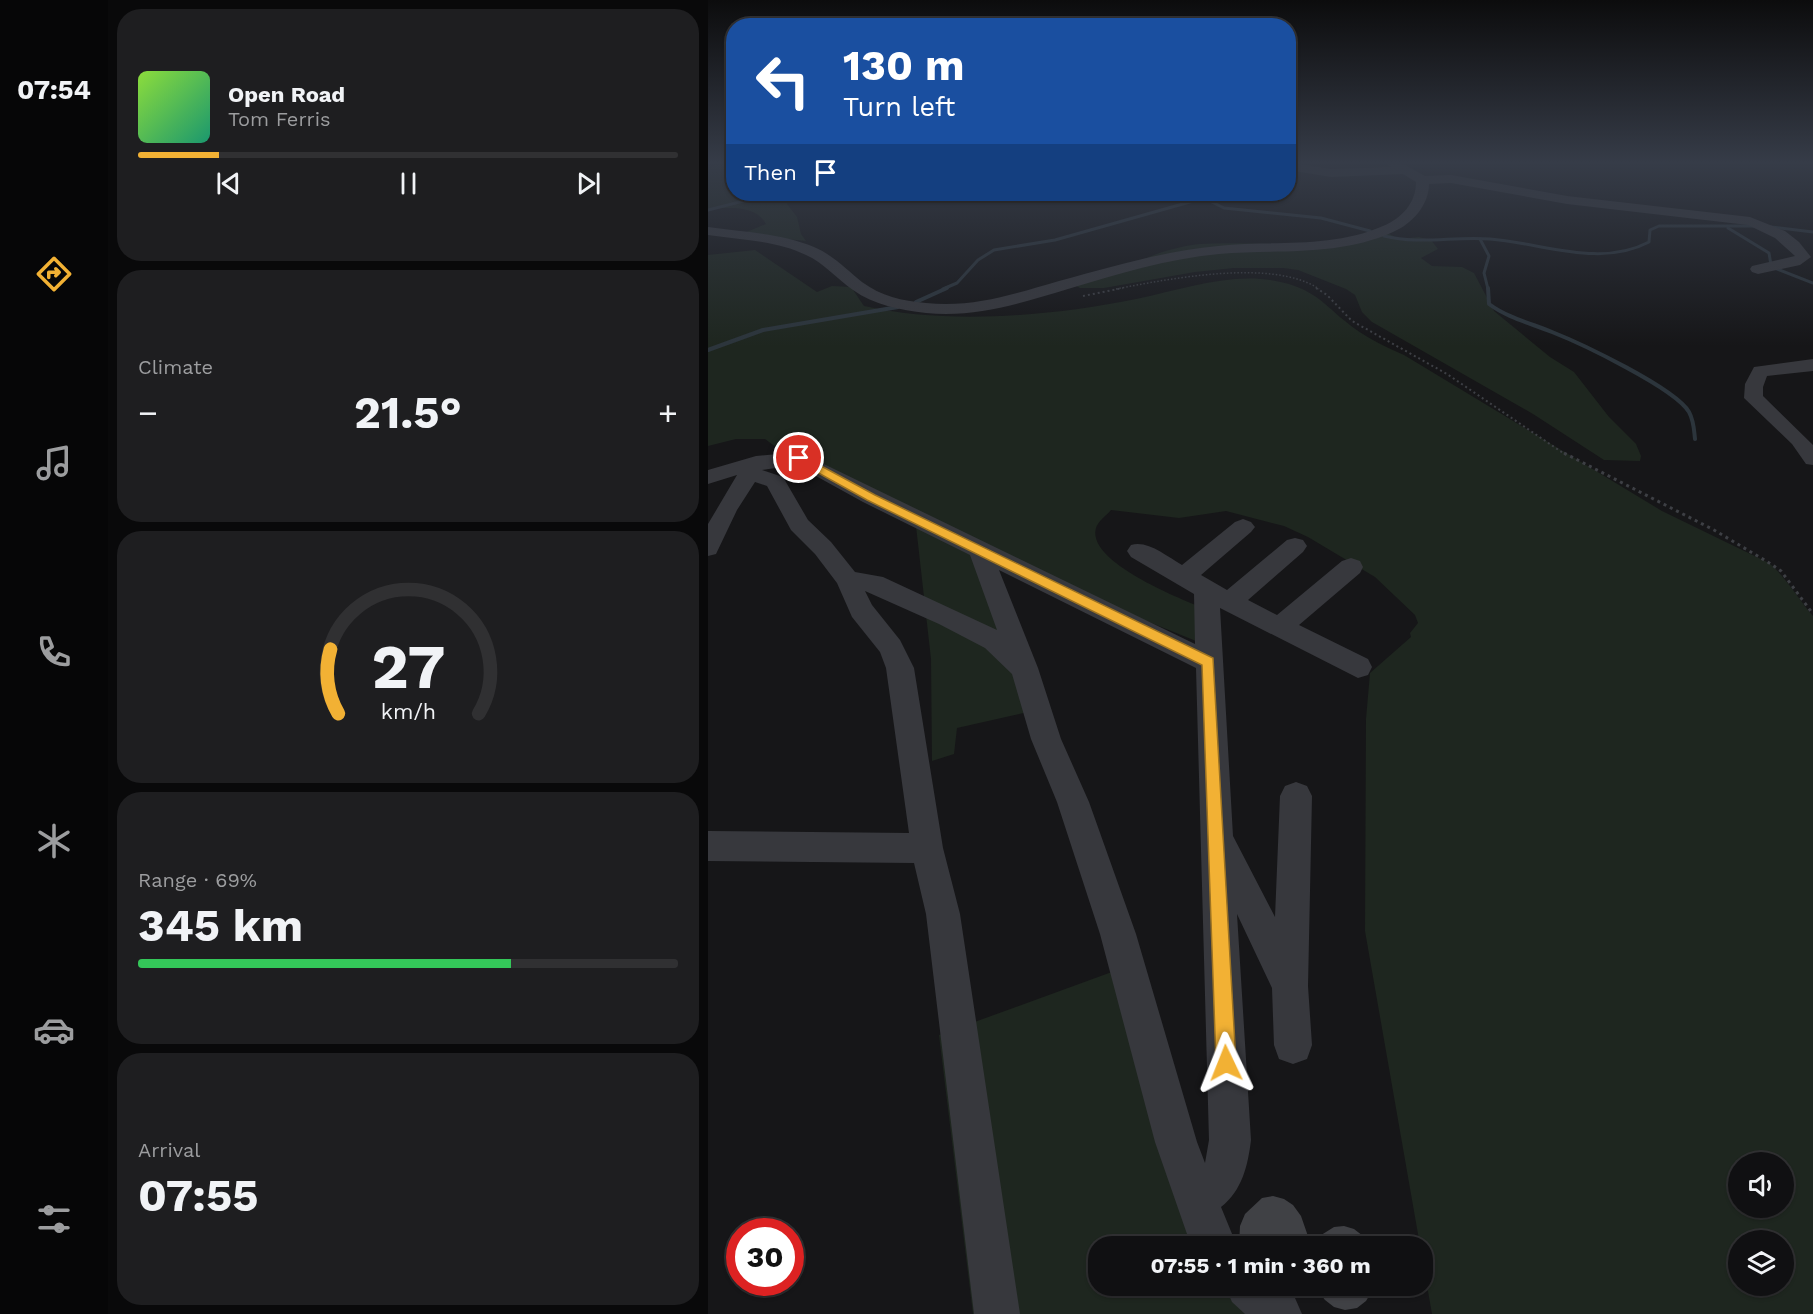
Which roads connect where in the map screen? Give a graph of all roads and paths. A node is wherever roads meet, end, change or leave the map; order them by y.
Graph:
1 (1397, 223) edge
2 (1756, 223) edge
3 (708, 231) edge
4 (1807, 262) edge
5 (1758, 269) dead end
6 (1078, 297) dead end
7 (1813, 365) edge
8 (1813, 459) edge
9 (747, 469) junction
10 (708, 477) edge
11 (708, 496) edge
12 (1243, 527) dead end
13 (1295, 546) dead end
14 (708, 548) edge
15 (980, 551) junction
16 (1139, 551) dead end
17 (1351, 567) dead end
18 (1184, 576) junction
19 (848, 580) junction
20 (1206, 590) junction
21 (1230, 601) junction
22 (1813, 614) edge
23 (1280, 627) junction
24 (1208, 662) junction
25 (1358, 667) dead end
26 (1024, 668) junction
27 (1296, 796) dead end
28 (1218, 836) junction
29 (708, 846) edge
30 (927, 848) junction
31 (1290, 986) junction
32 (1293, 1045) dead end
33 (1197, 1197) junction
34 (1210, 1236) edge
35 (1259, 1296) edge
36 (997, 1314) edge
37 (1279, 1314) edge

1 - 3 street
2 - 4 street
4 - 5 street
6 - 22 path
7 - 8 street
9 - 10 street
9 - 11 street
9 - 14 street
9 - 15 street
9 - 19 street
12 - 18 street
13 - 21 street
15 - 24 street
15 - 26 street
16 - 18 street
17 - 23 street
18 - 20 street
19 - 26 street
19 - 30 street
20 - 21 street
20 - 24 street
21 - 23 street
23 - 25 street
24 - 28 street
26 - 33 street
27 - 31 street
28 - 31 street
28 - 33 street
29 - 30 street
30 - 36 street
31 - 32 street
33 - 34 street
35 - 37 street

